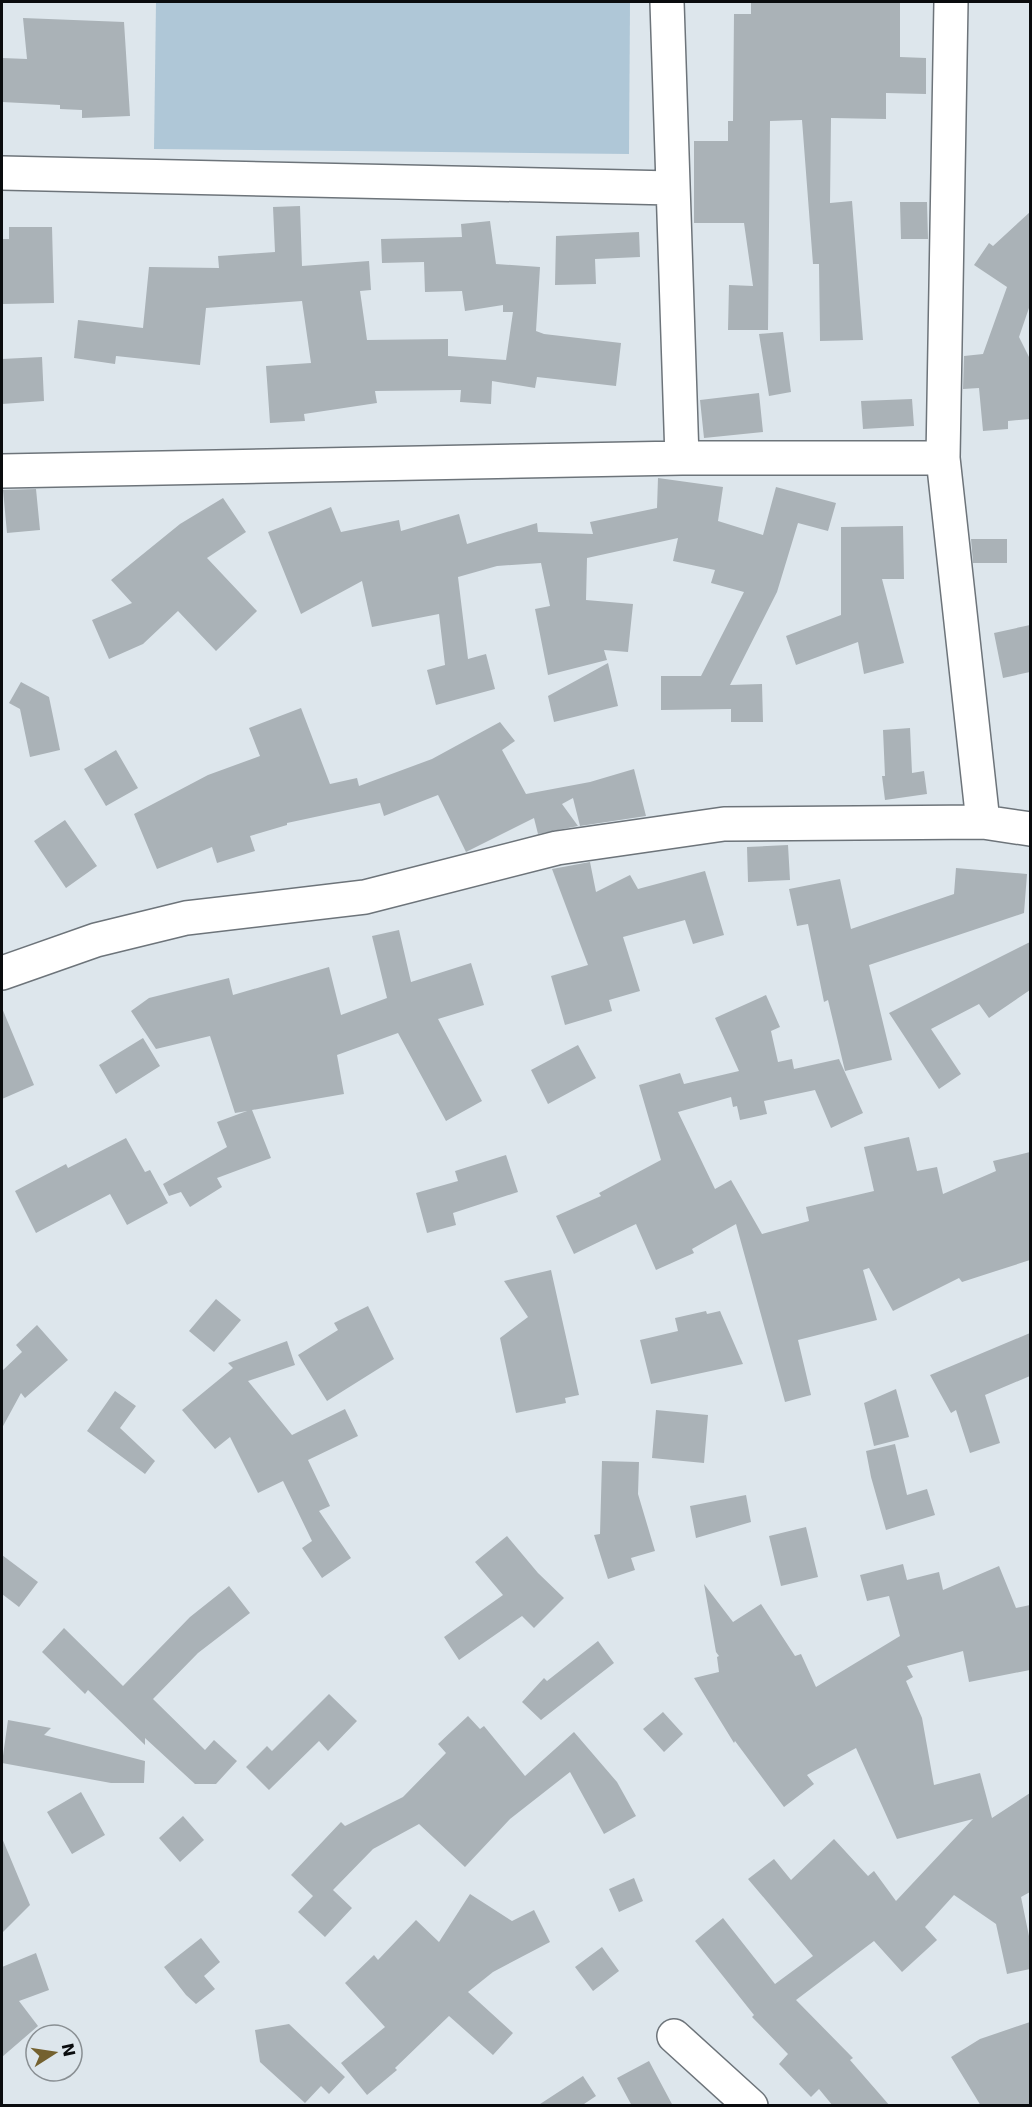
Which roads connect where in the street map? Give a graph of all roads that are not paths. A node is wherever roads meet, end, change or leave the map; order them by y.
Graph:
1 (667, 2) edge
2 (951, 2) edge
3 (2, 173) edge
4 (672, 188) junction
5 (682, 458) junction
6 (943, 458) junction
7 (2, 471) edge
8 (983, 822) junction
9 (1030, 829) edge
10 (2, 973) edge
11 (674, 2036) dead end
12 (751, 2106) edge

1 - 4 street
2 - 6 street
3 - 4 street
4 - 5 street
5 - 6 street
5 - 7 street
6 - 8 street
8 - 9 street
8 - 10 street
11 - 12 street

